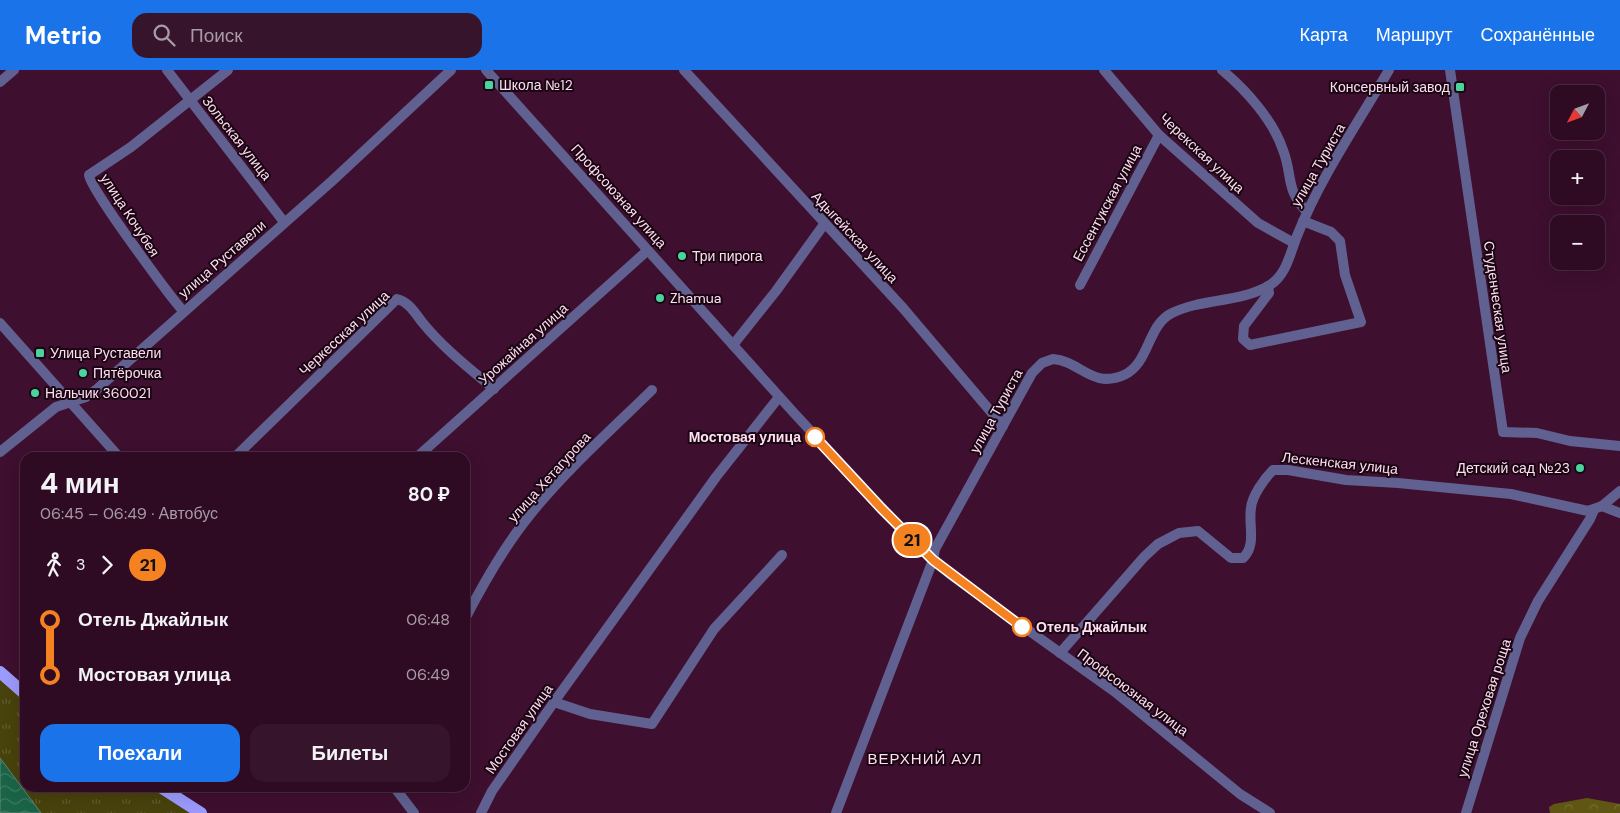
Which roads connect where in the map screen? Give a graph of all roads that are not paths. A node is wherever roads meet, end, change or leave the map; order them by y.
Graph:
1 (14, 70) edge
2 (167, 70) edge
3 (228, 70) edge
4 (451, 70) edge
5 (486, 70) edge
6 (684, 70) edge
7 (1104, 70) edge
8 (1222, 70) edge
9 (1388, 70) edge
10 (1450, 70) edge
11 (0, 82) edge
12 (190, 99) junction
13 (1159, 135) junction
14 (1306, 211) junction
15 (1303, 221) junction
16 (284, 222) junction
17 (824, 223) junction
18 (1294, 243) junction
19 (648, 250) junction
20 (1080, 285) dead end
21 (1268, 286) junction
22 (183, 311) junction
23 (0, 323) edge
24 (733, 345) junction
25 (494, 389) junction
26 (652, 390) dead end
27 (779, 397) junction
28 (70, 402) junction
29 (1003, 426) junction
30 (1620, 446) edge
31 (0, 452) edge
32 (115, 452) edge
33 (240, 452) edge
34 (423, 452) edge
35 (1620, 491) edge
36 (1598, 508) junction
37 (1620, 513) edge
38 (782, 556) dead end
39 (933, 560) junction
40 (470, 609) edge
41 (1060, 653) junction
42 (0, 672) edge
43 (20, 690) edge
44 (554, 702) junction
45 (168, 792) edge
46 (398, 792) edge
47 (201, 813) edge
48 (414, 813) edge
49 (481, 813) edge
50 (836, 813) edge
51 (1270, 813) edge
52 (1466, 813) edge

1 - 11 street
2 - 12 street, Зольская улица
3 - 12 street, улица Кочубея
4 - 16 street, улица Руставели
5 - 19 street, Профсоюзная улица
6 - 17 street, Адыгейская улица
7 - 13 street, Черекская улица
8 - 14 street
9 - 14 street, улица Туриста
10 - 30 street, Студенческая улица
12 - 16 street, Зольская улица
12 - 22 street, улица Кочубея
13 - 18 street, Черекская улица
13 - 20 street, Ессентукская улица
14 - 15 street, улица Туриста
15 - 18 street, улица Туриста
15 - 21 street
16 - 22 street, улица Руставели
17 - 24 street
17 - 29 street, Адыгейская улица
18 - 21 street, улица Туриста
19 - 24 street, Профсоюзная улица
19 - 25 street, Урожайная улица
21 - 29 street, улица Туриста
22 - 28 street, улица Руставели
23 - 28 street
24 - 27 street, Профсоюзная улица
25 - 33 street, Черкесская улица
25 - 34 street, Урожайная улица
26 - 40 street, улица Хетагурова
27 - 39 street, Профсоюзная улица
27 - 44 street, Мостовая улица
28 - 31 street, улица Руставели
28 - 32 street
29 - 39 street, улица Туриста
35 - 36 street
36 - 37 street
36 - 41 street, Лескенская улица
36 - 52 street, улица Ореховая роща
38 - 44 street
39 - 41 street, Профсоюзная улица
39 - 50 street, улица Туриста
41 - 51 street, Профсоюзная улица
42 - 43 main road
44 - 49 street, Мостовая улица
45 - 47 main road
46 - 48 street

